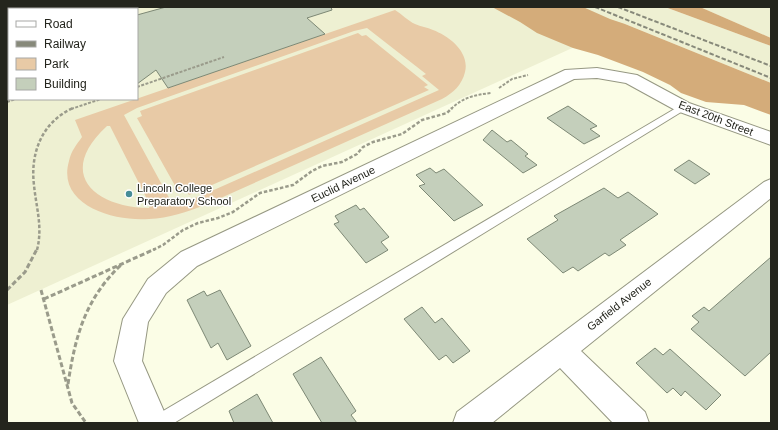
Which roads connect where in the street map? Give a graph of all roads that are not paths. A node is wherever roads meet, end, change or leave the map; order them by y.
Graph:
1 (571, 74) joint
2 (683, 107) junction
3 (771, 139) edge
4 (771, 187) edge
5 (560, 350) junction
6 (154, 423) edge
7 (159, 423) edge
8 (468, 423) edge
9 (634, 423) edge

1 - 2 street, East 20th Street
1 - 6 street, Euclid Avenue
2 - 3 street, East 20th Street
2 - 7 lane
4 - 5 street, Garfield Avenue
5 - 8 street, Garfield Avenue
5 - 9 street

